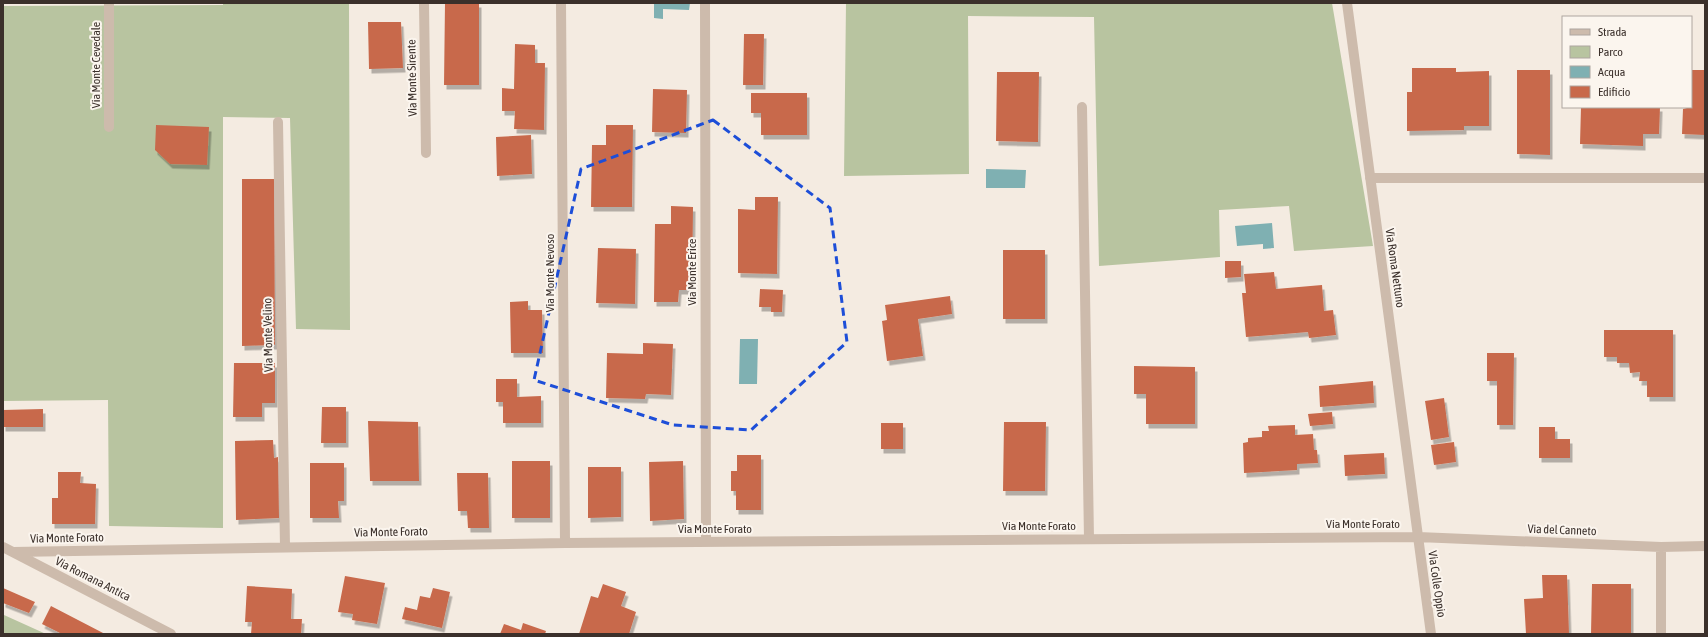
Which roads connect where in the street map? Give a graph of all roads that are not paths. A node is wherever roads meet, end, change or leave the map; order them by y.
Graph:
1 (110, 3) edge
2 (424, 3) edge
3 (561, 3) edge
4 (705, 3) edge
5 (1347, 3) edge
6 (1082, 107) dead end
7 (278, 122) dead end
8 (109, 127) dead end
9 (426, 153) dead end
10 (1370, 178) junction
11 (1705, 178) edge
12 (1418, 537) junction
13 (1089, 539) junction
14 (706, 542) junction
15 (565, 543) junction
16 (1705, 546) edge
17 (3, 547) edge
18 (285, 547) junction
19 (1661, 547) junction
20 (13, 552) junction
21 (171, 634) edge
22 (1431, 634) edge
23 (1661, 634) edge

1 - 8 street, Via Monte Cevedale
2 - 9 street, Via Monte Sirente
3 - 15 street, Via Monte Nevoso
4 - 14 street, Via Monte Erice
5 - 10 street, Via Roma Nettuno
6 - 13 street
7 - 18 street, Via Monte Velino
10 - 11 street
10 - 12 street, Via Roma Nettuno
12 - 13 street, Via Monte Forato
12 - 19 street, Via del Canneto
12 - 22 street, Via Colle Oppio
13 - 14 street, Via Monte Forato
14 - 15 street, Via Monte Forato
15 - 18 street, Via Monte Forato
16 - 19 street, Via del Canneto
17 - 20 street, Via Romana Antica
18 - 20 street, Via Monte Forato
19 - 23 street
20 - 21 street, Via Romana Antica

